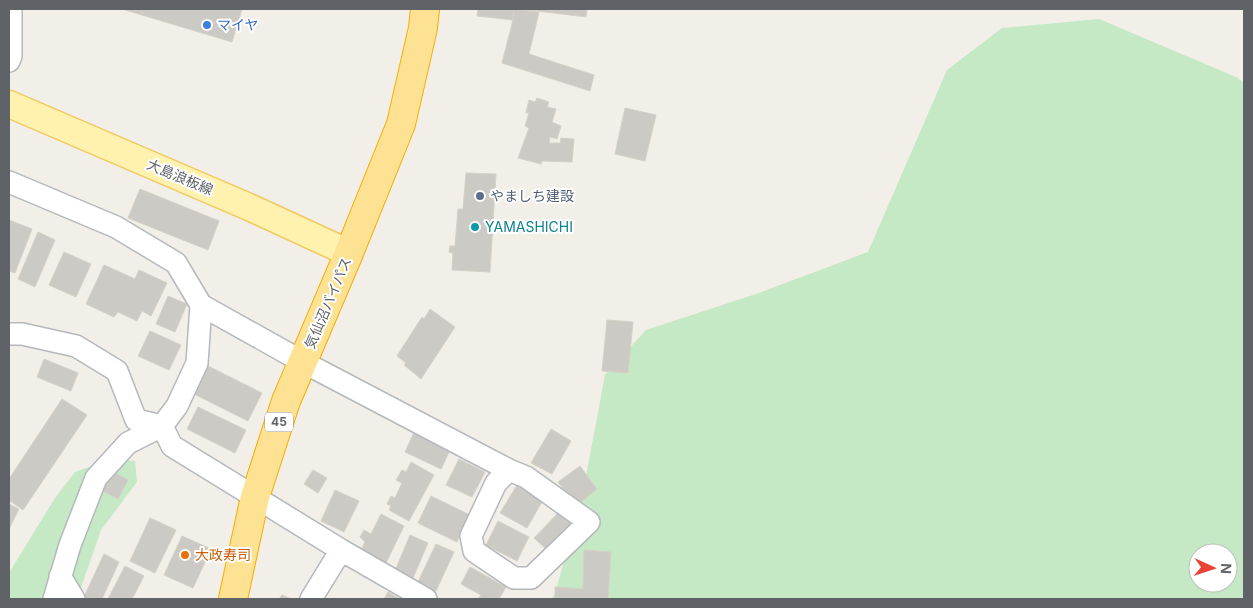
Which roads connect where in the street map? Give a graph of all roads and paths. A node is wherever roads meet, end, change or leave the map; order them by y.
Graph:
1 (11, 9) edge
2 (425, 9) edge
3 (9, 61) edge
4 (9, 104) edge
5 (9, 182) edge
6 (349, 253) junction
7 (201, 305) junction
8 (9, 334) edge
9 (303, 362) junction
10 (162, 426) junction
11 (509, 470) junction
12 (255, 497) junction
13 (341, 550) junction
14 (60, 576) junction
15 (54, 599) edge
16 (74, 599) edge
17 (232, 599) edge
18 (311, 599) edge
19 (426, 599) edge

1 - 3 street
2 - 6 highway, 気仙沼バイパス / 45
4 - 6 main road, 大島浪板線
5 - 7 street
6 - 9 highway, 気仙沼バイパス / 45
7 - 9 street
7 - 10 street
8 - 10 street
9 - 11 street
9 - 12 highway, 気仙沼バイパス / 45
10 - 12 street
10 - 14 street
11 - 11 street
12 - 13 street
12 - 17 highway, 気仙沼バイパス / 45
13 - 18 street
13 - 19 street
14 - 15 street
14 - 16 street

